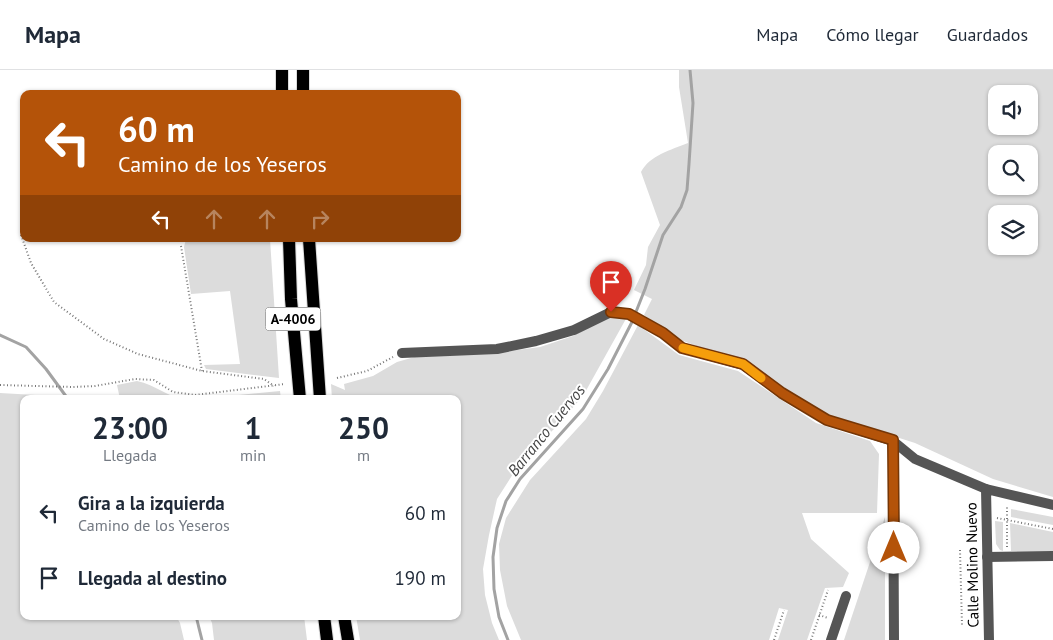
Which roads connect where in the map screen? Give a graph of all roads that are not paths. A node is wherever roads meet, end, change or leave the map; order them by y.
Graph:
1 (282, 70) edge
2 (303, 70) edge
3 (282, 90) edge
4 (303, 90) edge
5 (289, 242) edge
6 (309, 242) edge
7 (402, 353) road end
8 (300, 395) edge
9 (320, 395) edge
10 (893, 440) junction
11 (986, 489) junction
12 (1053, 505) edge
13 (1053, 556) edge
14 (987, 557) junction
15 (846, 596) dead end
16 (324, 620) edge
17 (345, 620) edge
18 (327, 640) edge
19 (348, 640) edge
20 (831, 640) edge
21 (894, 640) edge
22 (988, 640) edge

1 - 3 main road
2 - 4 main road
5 - 8 main road, A-4006
6 - 9 main road, A-4006
7 - 10 street
10 - 11 street
10 - 21 street
11 - 12 street
11 - 14 street, Calle Molino Nuevo
13 - 14 street
14 - 22 street, Calle Molino Nuevo
15 - 20 street
16 - 18 main road
17 - 19 main road

